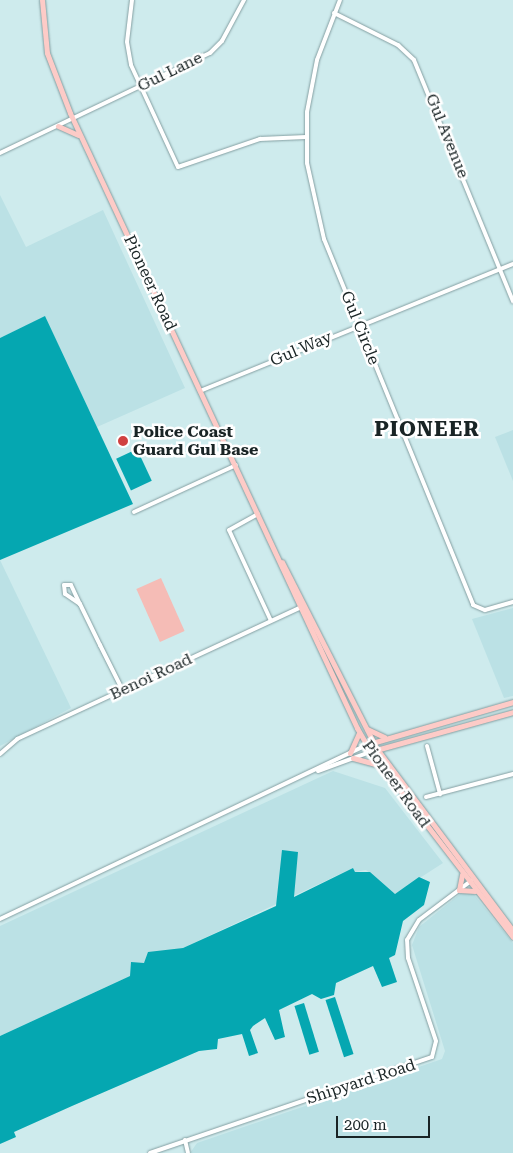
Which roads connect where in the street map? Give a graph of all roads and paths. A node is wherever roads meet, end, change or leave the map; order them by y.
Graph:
1 (42, 0) edge
2 (132, 0) edge
3 (244, 0) edge
4 (340, 0) edge
5 (334, 13) junction
6 (138, 88) junction
7 (73, 118) junction
8 (58, 126) junction
9 (306, 137) junction
10 (83, 141) junction
11 (0, 153) edge
12 (513, 264) edge
13 (500, 270) junction
14 (513, 301) edge
15 (359, 325) junction
16 (200, 391) junction
17 (236, 465) junction
18 (134, 512) dead end
19 (258, 514) junction
20 (513, 602) edge
21 (80, 604) junction
22 (302, 606) junction
23 (270, 621) junction
24 (123, 691) junction
25 (513, 702) edge
26 (513, 712) edge
27 (360, 727) junction
28 (394, 735) junction
29 (373, 742) junction
30 (393, 744) junction
31 (367, 745) junction
32 (427, 746) dead end
33 (377, 750) junction
34 (370, 752) junction
35 (0, 754) edge
36 (352, 755) junction
37 (380, 765) junction
38 (387, 766) junction
39 (513, 774) edge
40 (440, 794) junction
41 (426, 798) dead end
42 (451, 855) junction
43 (458, 863) junction
44 (462, 873) junction
45 (471, 881) junction
46 (459, 890) junction
47 (478, 893) junction
48 (0, 919) edge
49 (513, 931) edge
50 (513, 938) edge
51 (186, 1140) junction
52 (150, 1153) edge
53 (188, 1153) edge

1 - 7 main road, Pioneer Road
2 - 6 street
3 - 6 street, Gul Lane
4 - 5 street, Gul Circle
5 - 9 street, Gul Circle
5 - 13 street, Gul Avenue
6 - 7 street, Gul Lane
6 - 9 street
7 - 8 street, Gul Lane
7 - 10 main road, Pioneer Road
8 - 10 main road
8 - 11 street, Gul Lane
9 - 15 street, Gul Circle
10 - 16 main road, Pioneer Road
12 - 13 street, Gul Way
13 - 14 street, Gul Avenue
13 - 15 street, Gul Way
15 - 16 street, Gul Way
15 - 20 street, Gul Circle
16 - 17 main road, Pioneer Road
17 - 18 street
17 - 19 main road, Pioneer Road
19 - 22 main road, Pioneer Road
19 - 23 street
21 - 21 street
21 - 24 street
22 - 23 street, Benoi Road
22 - 27 main road, Pioneer Road
23 - 24 street, Benoi Road
24 - 35 street, Benoi Road
25 - 28 main road
26 - 30 main road
27 - 28 main road
27 - 29 main road, Pioneer Road
27 - 31 main road, Pioneer Road
27 - 36 main road
28 - 29 main road
29 - 31 main road
29 - 33 main road, Pioneer Road
30 - 33 main road
30 - 38 main road
31 - 34 main road, Pioneer Road
31 - 36 street
32 - 40 street
33 - 34 main road
33 - 38 main road, Pioneer Road
34 - 36 street
34 - 37 main road, Pioneer Road
36 - 37 main road
36 - 48 street
37 - 42 main road, Pioneer Road
38 - 42 main road, Pioneer Road
39 - 40 street
40 - 41 street
42 - 43 main road, Pioneer Road
43 - 44 main road, Pioneer Road
43 - 45 main road, Pioneer Road
44 - 45 main road, Pioneer Road
44 - 46 main road
45 - 46 street, Shipyard Road
45 - 47 main road, Pioneer Road
45 - 49 main road, Pioneer Road
46 - 47 main road
46 - 51 street, Shipyard Road
47 - 50 main road, Pioneer Road
51 - 52 street
51 - 53 street

